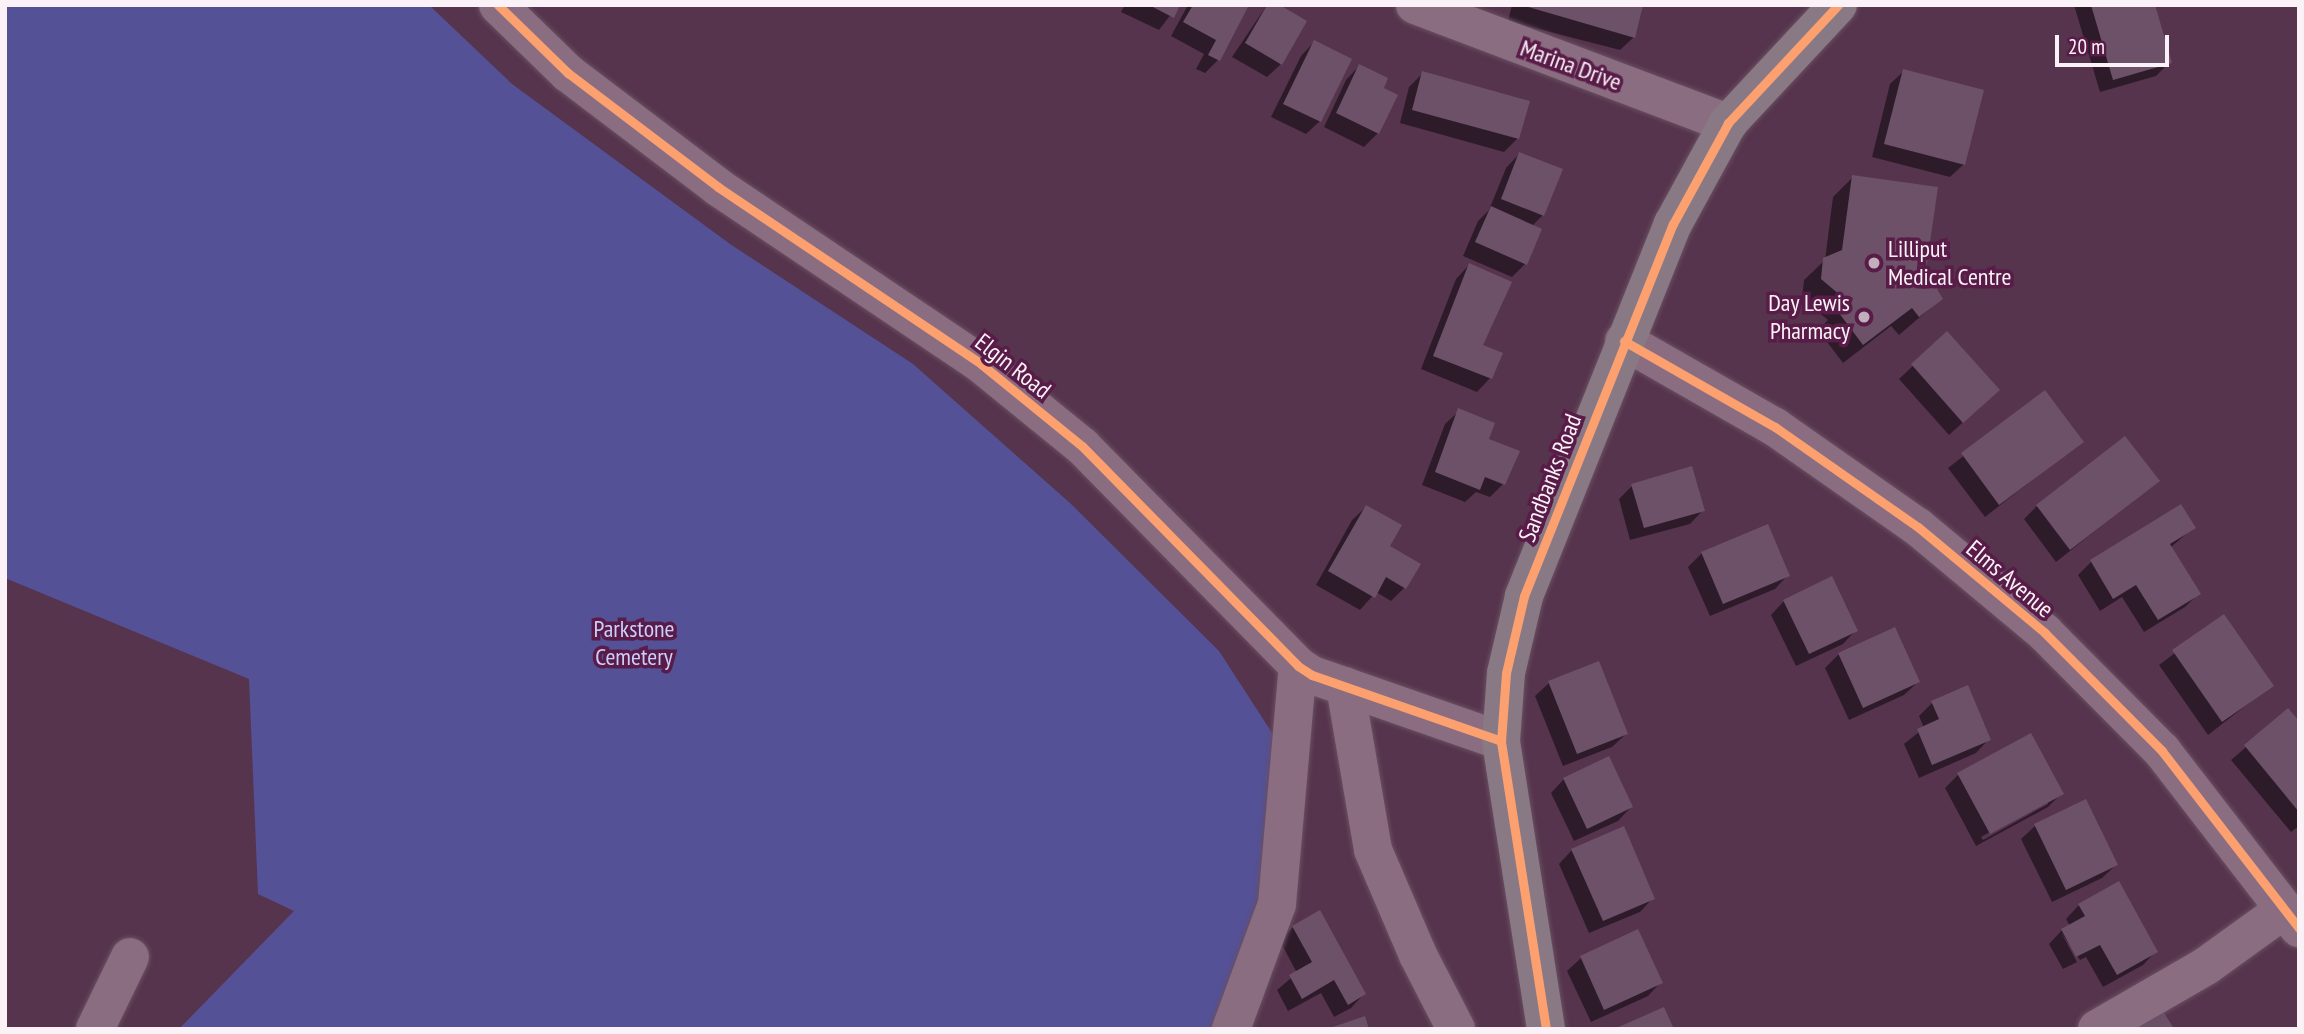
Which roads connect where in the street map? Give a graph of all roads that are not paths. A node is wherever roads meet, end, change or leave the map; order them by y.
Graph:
1 (498, 5) edge
2 (1415, 5) edge
3 (1838, 5) edge
4 (1728, 123) junction
5 (1624, 341) junction
6 (1298, 666) junction
7 (1345, 686) junction
8 (1501, 741) junction
9 (2292, 918) edge
10 (130, 957) dead end
11 (95, 1029) edge
12 (1231, 1029) edge
13 (1456, 1029) edge
14 (1546, 1029) edge
15 (2097, 1029) edge

1 - 6 street, Elgin Road
2 - 4 street, Marina Drive
3 - 4 main road, Sandbanks Road
4 - 5 main road, Sandbanks Road
5 - 8 main road, Sandbanks Road
5 - 9 street, Elms Avenue
6 - 7 street, Elgin Road
6 - 12 street
7 - 8 street, Elgin Road
7 - 13 street
8 - 14 main road, Sandbanks Road
9 - 15 street
10 - 11 street

